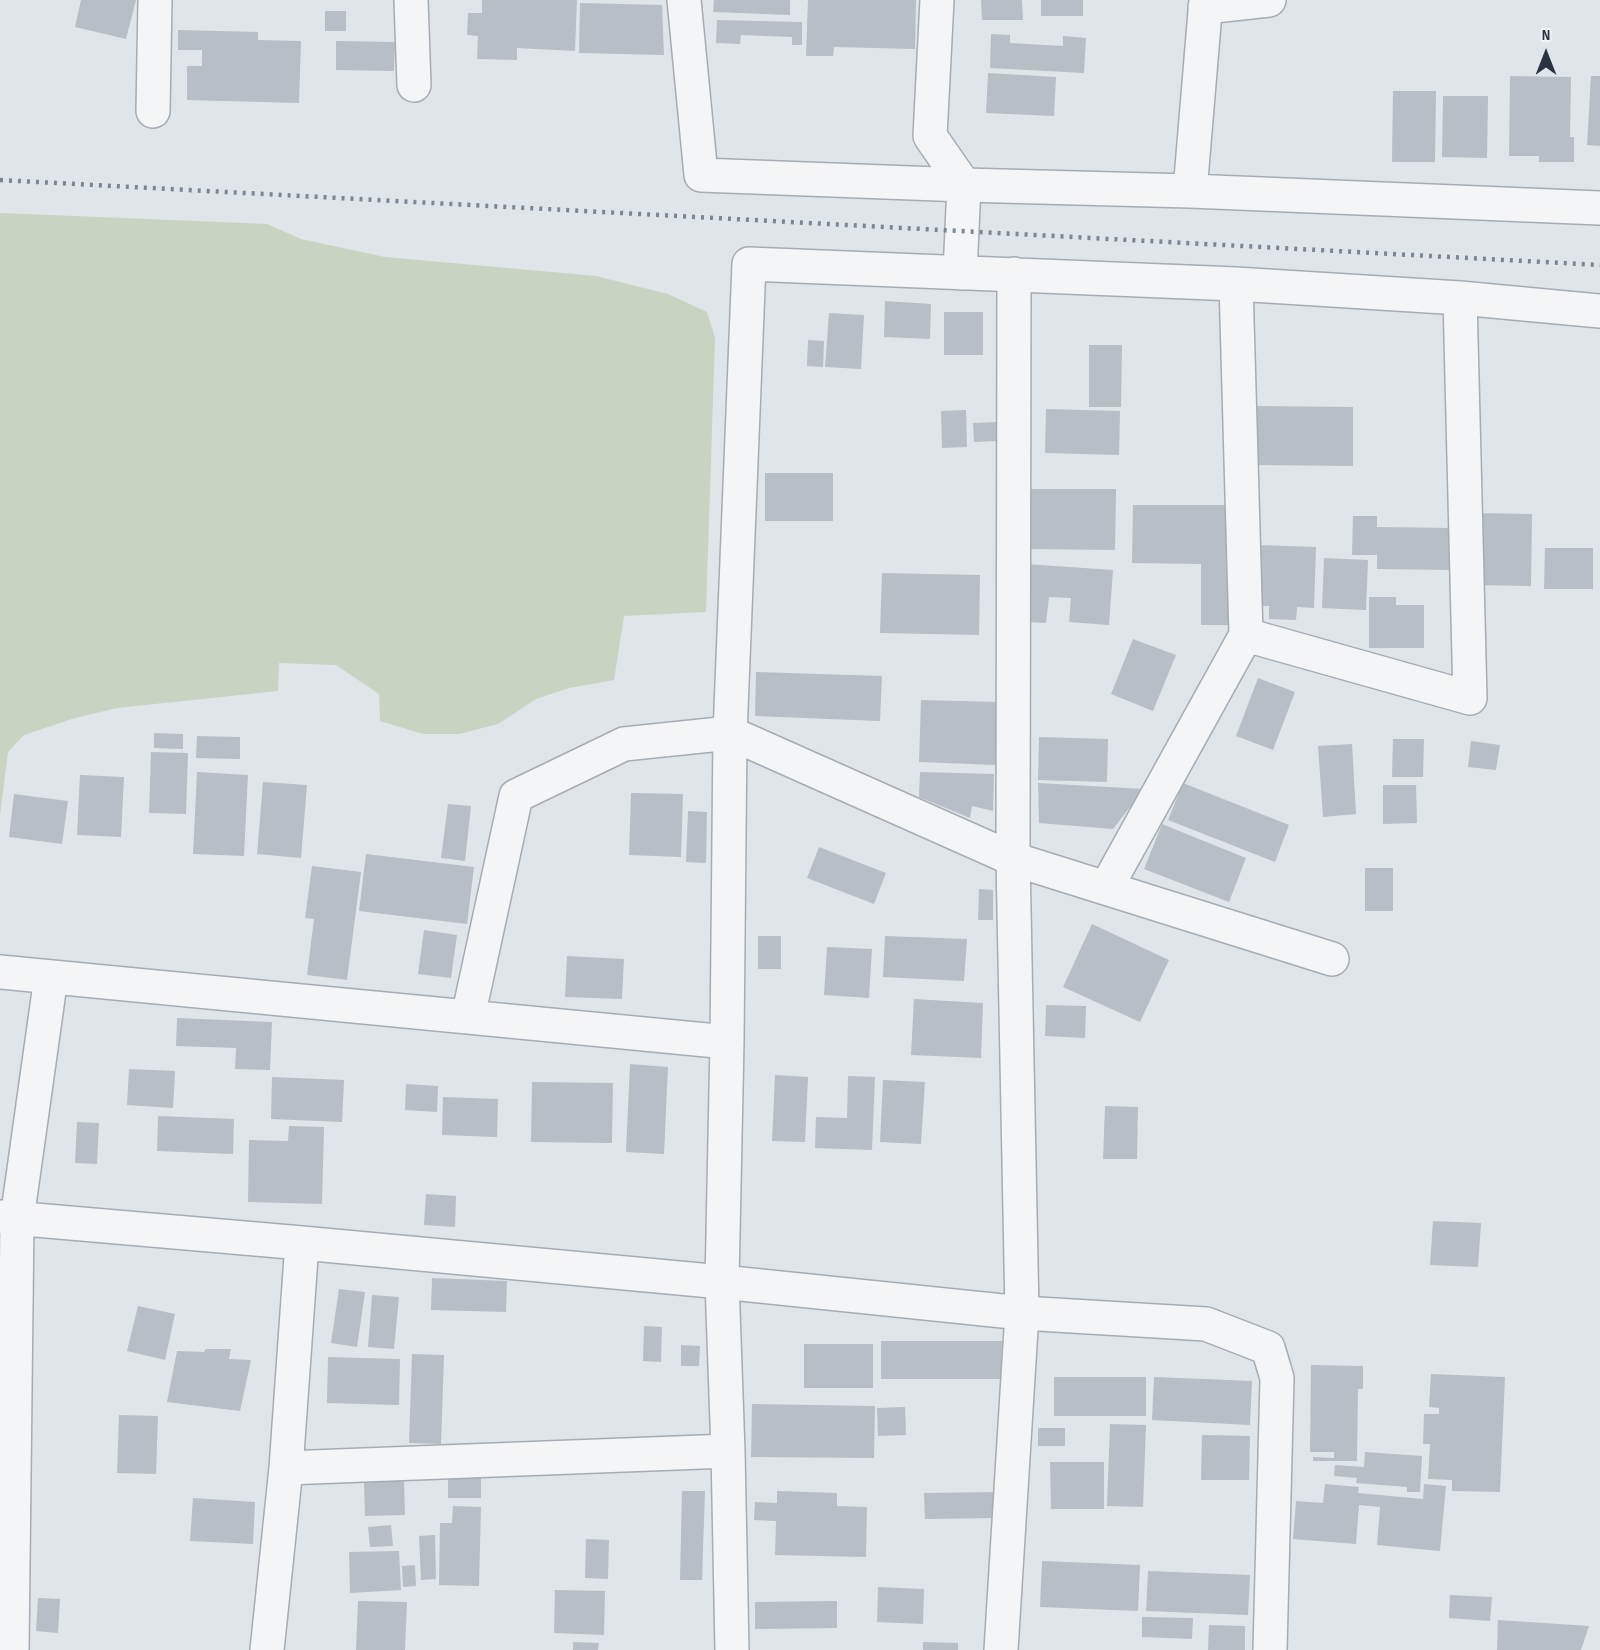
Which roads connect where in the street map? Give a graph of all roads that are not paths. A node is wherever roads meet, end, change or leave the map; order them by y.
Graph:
1 (155, 0) edge
2 (411, 0) edge
3 (684, 0) edge
4 (937, 0) edge
5 (1269, 0) edge
6 (1205, 4) edge
7 (414, 85) dead end
8 (153, 111) dead end
9 (964, 185) junction
10 (1190, 191) junction
11 (1600, 208) edge
12 (960, 273) junction
13 (1014, 274) junction
14 (1236, 284) junction
15 (1460, 298) junction
16 (1600, 311) edge
17 (1246, 636) junction
18 (730, 733) junction
19 (1013, 859) junction
20 (1106, 888) junction
21 (1332, 959) dead end
22 (0, 972) edge
23 (51, 977) junction
24 (468, 1017) junction
25 (727, 1042) junction
26 (8, 1218) edge
27 (302, 1243) junction
28 (722, 1282) junction
29 (1022, 1313) junction
30 (728, 1451) junction
31 (286, 1468) junction
32 (12, 1650) edge
33 (267, 1650) edge
34 (732, 1650) edge
35 (1001, 1650) edge
36 (1270, 1650) edge

1 - 8 street
2 - 7 street
3 - 9 street
4 - 9 street
5 - 6 street
6 - 10 street
9 - 10 street
9 - 12 street
10 - 11 street
12 - 13 street
12 - 18 street
13 - 14 street
13 - 19 street
14 - 15 street
14 - 17 street
15 - 16 street
15 - 17 street
17 - 20 street
18 - 19 street
18 - 24 street
18 - 25 street
19 - 20 street
19 - 29 street
20 - 21 street
22 - 23 street
23 - 24 street
23 - 26 street
24 - 25 street
25 - 28 street
26 - 27 street
26 - 32 street
27 - 28 street
27 - 31 street
28 - 29 street
28 - 30 street
29 - 35 street
29 - 36 street
30 - 31 street
30 - 34 street
31 - 33 street

